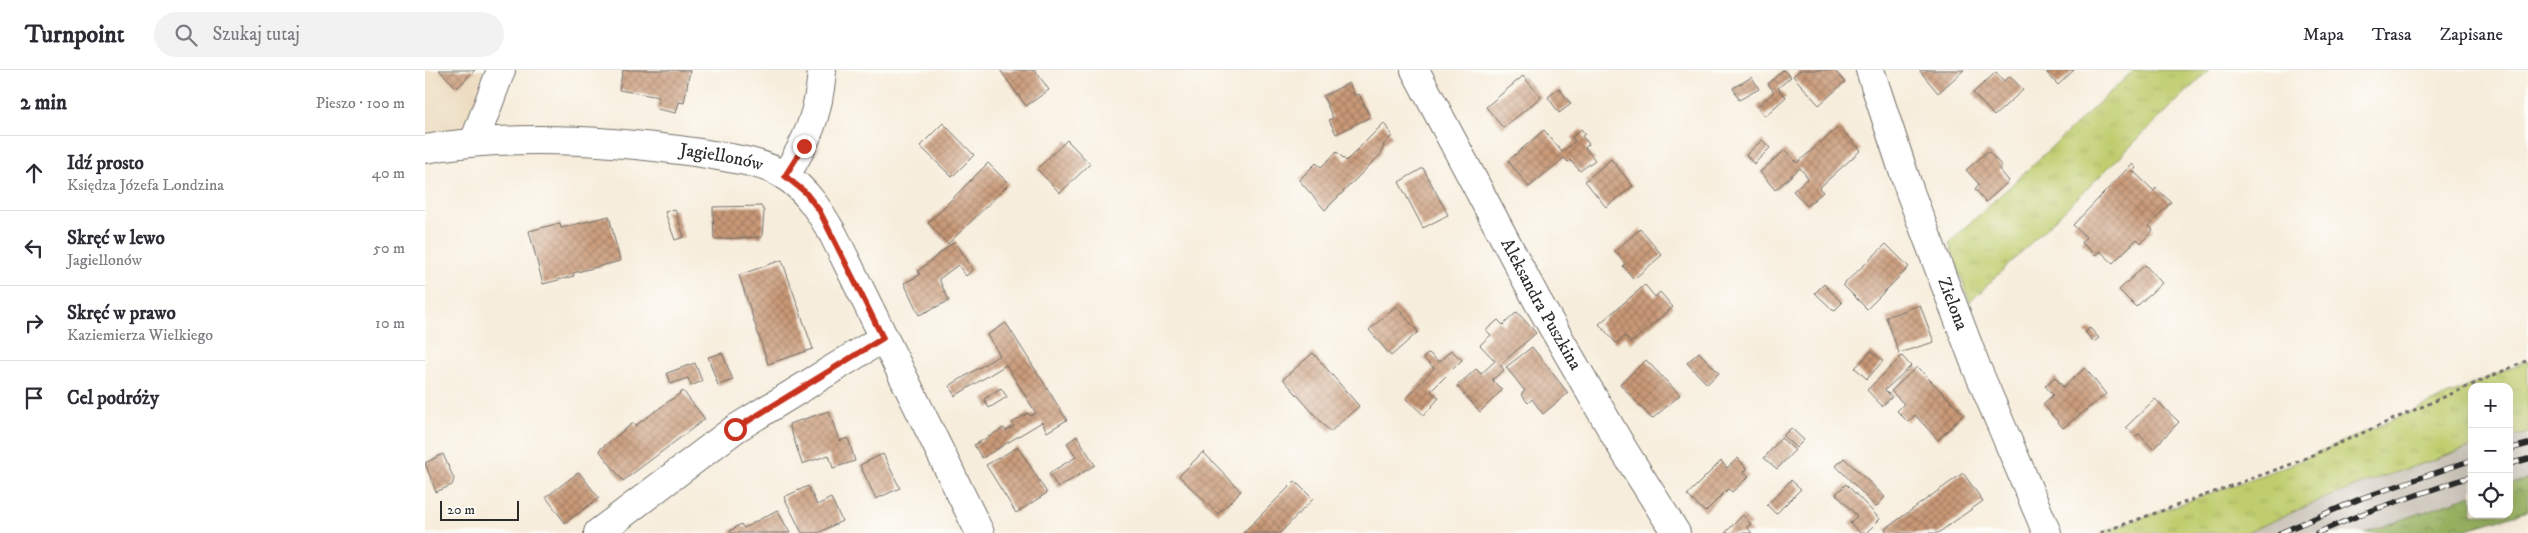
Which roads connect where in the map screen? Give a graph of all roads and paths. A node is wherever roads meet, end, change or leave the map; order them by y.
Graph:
1 (501, 70) edge
2 (822, 70) edge
3 (1415, 70) edge
4 (1871, 70) edge
5 (475, 142) junction
6 (425, 149) edge
7 (785, 176) junction
8 (883, 338) junction
9 (2528, 360) edge
10 (598, 533) edge
11 (979, 533) edge
12 (1676, 533) edge
13 (2047, 533) edge
14 (2100, 533) edge

1 - 5 street
2 - 7 street
3 - 12 street, Aleksandra Puszkina
4 - 13 street, Zielona
5 - 6 street, Jagiellonów
5 - 7 street, Jagiellonów
7 - 8 street, Jagiellonów
8 - 10 street
8 - 11 street, Jagiellonów
9 - 14 path

